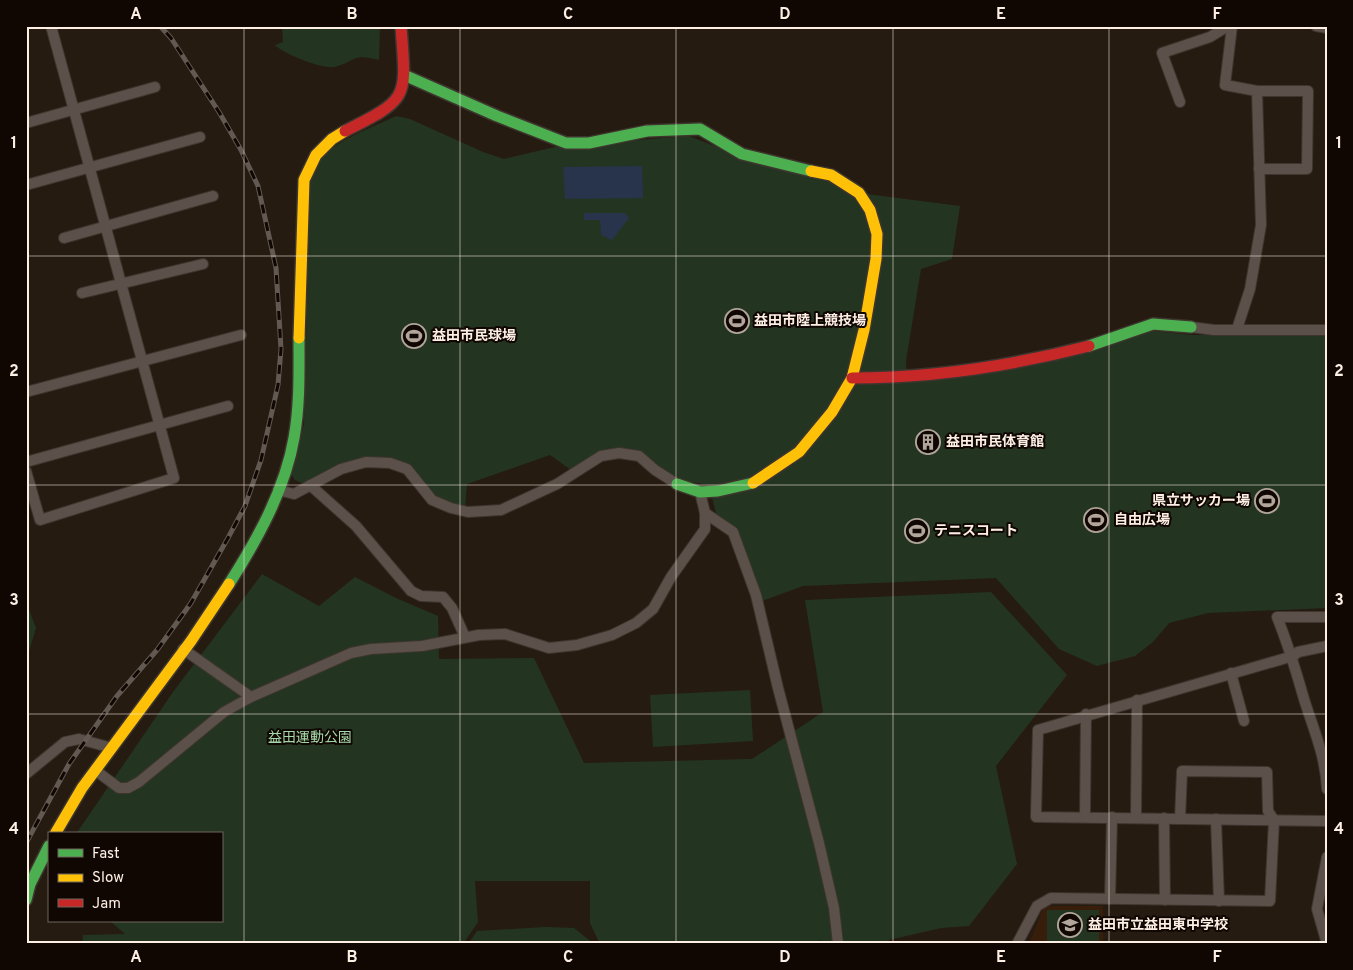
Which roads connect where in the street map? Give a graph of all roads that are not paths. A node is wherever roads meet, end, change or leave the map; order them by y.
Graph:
1 (51, 26) edge
2 (401, 26) edge
3 (1230, 26) edge
4 (1316, 26) edge
5 (1327, 28) edge
6 (404, 75) junction
7 (155, 87) dead end
8 (1257, 92) junction
9 (1180, 102) dead end
10 (73, 111) junction
11 (26, 123) edge
12 (200, 137) dead end
13 (89, 168) junction
14 (1259, 169) junction
15 (26, 185) edge
16 (213, 196) dead end
17 (106, 226) junction
18 (64, 238) dead end
19 (203, 264) dead end
20 (122, 284) junction
21 (82, 293) dead end
22 (1191, 327) joint
23 (1237, 329) junction
24 (1327, 330) edge
25 (241, 335) dead end
26 (143, 360) junction
27 (852, 378) junction
28 (26, 392) edge
29 (228, 406) dead end
30 (160, 425) junction
31 (26, 462) edge
32 (26, 471) edge
33 (677, 484) joint
34 (310, 485) junction
35 (278, 490) junction
36 (700, 492) junction
37 (705, 513) junction
38 (1327, 617) edge
39 (466, 638) junction
40 (1327, 646) edge
41 (183, 648) junction
42 (1293, 656) junction
43 (1231, 673) junction
44 (251, 698) junction
45 (1137, 700) junction
46 (1086, 714) junction
47 (1244, 721) dead end
48 (112, 748) junction
49 (96, 770) junction
50 (26, 774) edge
51 (1327, 789) edge
52 (1085, 817) junction
53 (1112, 818) junction
54 (1136, 818) junction
55 (1164, 818) junction
56 (1180, 819) junction
57 (1216, 819) junction
58 (1274, 820) junction
59 (1327, 821) edge
60 (56, 832) edge
61 (48, 848) edge
62 (1327, 857) edge
63 (1110, 898) junction
64 (26, 900) edge
65 (1165, 900) junction
66 (1218, 901) junction
67 (838, 944) edge
68 (1017, 944) edge
69 (1326, 944) edge

1 - 10 street
2 - 6 street
3 - 8 street
3 - 9 street
4 - 5 street
6 - 27 street
6 - 35 street
7 - 10 street
8 - 14 street
8 - 14 street
10 - 11 street
10 - 13 street
12 - 13 street
13 - 15 street
13 - 17 street
14 - 23 street
16 - 17 street
17 - 18 street
17 - 20 street
19 - 20 street
20 - 21 street
20 - 26 street
22 - 23 street
22 - 27 street
23 - 24 street
25 - 26 street
26 - 28 street
26 - 30 street
27 - 36 street
29 - 30 street
30 - 31 street
30 - 32 street
33 - 34 street
33 - 36 street
34 - 35 street
34 - 39 street
35 - 41 street
36 - 37 street
37 - 39 street
37 - 67 street
38 - 42 street
39 - 44 street
40 - 42 street
41 - 44 street
41 - 48 street
42 - 43 street
42 - 51 street
43 - 45 street
43 - 47 street
44 - 49 street
45 - 46 street
45 - 54 street
46 - 52 street
46 - 52 street
48 - 49 street
48 - 50 street
49 - 60 street
52 - 53 street
53 - 54 street
53 - 63 street
54 - 55 street
55 - 56 street
55 - 65 street
56 - 57 street
56 - 58 street
57 - 58 street
57 - 66 street
58 - 59 street
58 - 66 street
61 - 64 street
62 - 69 street
63 - 65 street
63 - 68 street
65 - 66 street

